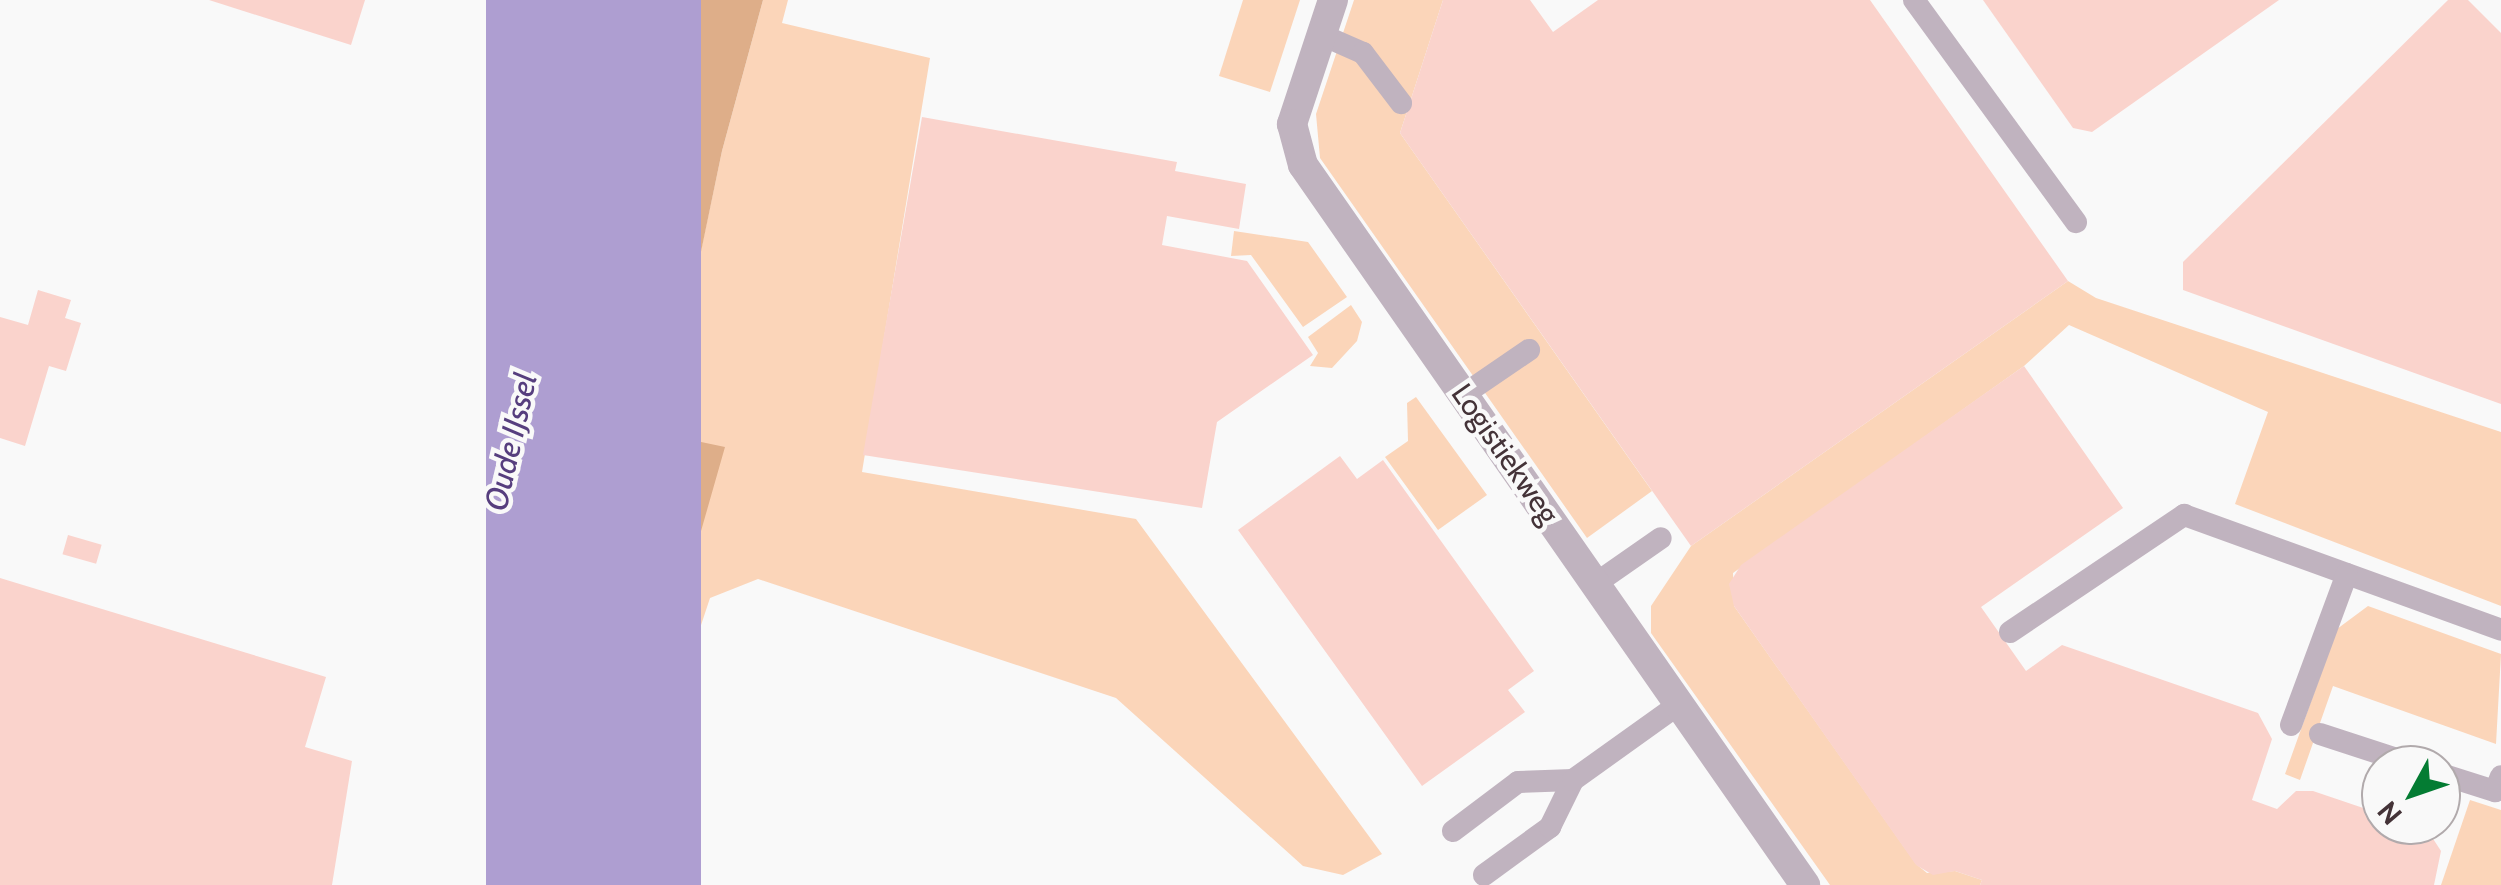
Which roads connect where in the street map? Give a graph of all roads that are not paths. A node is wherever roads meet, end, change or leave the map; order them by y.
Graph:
1 (1333, 0) edge
2 (1914, 0) edge
3 (1322, 34) junction
4 (1401, 103) dead end
5 (2076, 222) dead end
6 (1529, 350) dead end
7 (1464, 395) junction
8 (1662, 538) dead end
9 (2347, 574) junction
10 (1595, 584) junction
11 (2501, 630) edge
12 (2010, 632) dead end
13 (1679, 704) junction
14 (2292, 725) dead end
15 (2320, 734) dead end
16 (2361, 748) edge
17 (2501, 776) edge
18 (1573, 780) junction
19 (2461, 780) edge
20 (1452, 831) dead end
21 (1484, 875) dead end
22 (1805, 885) edge

1 - 3 street, Logistiekweg
2 - 5 lane
3 - 4 lane
3 - 7 street, Logistiekweg
6 - 7 lane
7 - 10 street, Logistiekweg
8 - 10 lane
9 - 11 lane
9 - 12 lane
9 - 14 lane
10 - 13 street, Logistiekweg
13 - 18 lane
13 - 22 street, Logistiekweg
15 - 16 lane
17 - 19 lane
18 - 20 lane
18 - 21 lane

